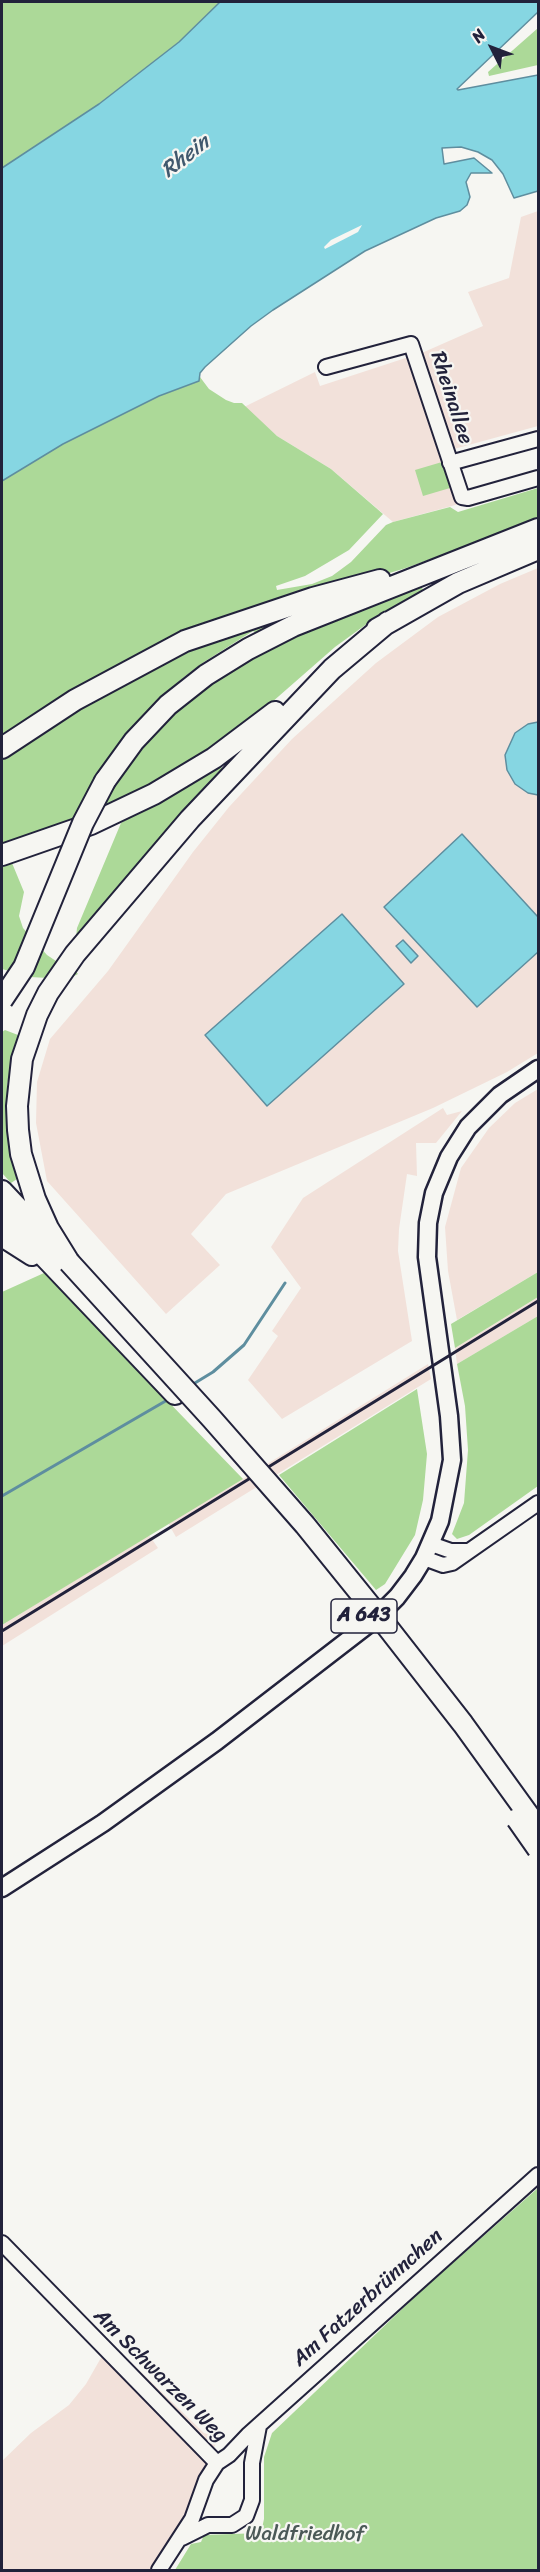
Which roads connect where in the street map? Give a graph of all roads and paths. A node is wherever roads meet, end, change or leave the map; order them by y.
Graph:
1 (326, 367) dead end
2 (538, 439) edge
3 (450, 463) junction
4 (538, 478) edge
5 (538, 529) edge
6 (536, 551) edge
7 (397, 584) junction
8 (388, 622) junction
9 (2, 748) edge
10 (2, 855) edge
11 (2, 1000) edge
12 (538, 1069) edge
13 (2, 1191) edge
14 (2, 1212) edge
15 (2, 1236) edge
16 (69, 1262) junction
17 (70, 1283) junction
18 (538, 1503) edge
19 (427, 1551) junction
20 (538, 1828) edge
21 (538, 1849) edge
22 (2, 1888) edge
23 (538, 2175) edge
24 (2, 2243) edge
25 (260, 2426) junction
26 (223, 2459) junction
27 (252, 2473) junction
28 (200, 2502) junction
29 (214, 2523) junction
30 (181, 2539) junction
31 (159, 2571) edge

1 - 3 street, Rheinallee
2 - 3 street, Rheinallee
3 - 4 street
5 - 7 highway
6 - 8 highway
7 - 9 highway
7 - 11 highway, bridge
8 - 10 highway
8 - 16 highway
12 - 19 main road
13 - 16 highway, A 643
14 - 17 highway, A 643
15 - 17 highway
16 - 20 highway, A 643, bridge
17 - 21 highway, A 643, bridge
18 - 19 street
19 - 22 main road
23 - 25 street, Am Fatzerbrünnchen
24 - 26 street, Am Schwarzen Weg
25 - 26 street, Am Fatzerbrünnchen
25 - 27 street, Am Schwarzen Weg
26 - 27 street
26 - 28 street, Am Schwarzen Weg
27 - 29 street, Am Schwarzen Weg
28 - 29 street
28 - 30 street, Am Schwarzen Weg
29 - 30 street, Am Schwarzen Weg
30 - 31 street

